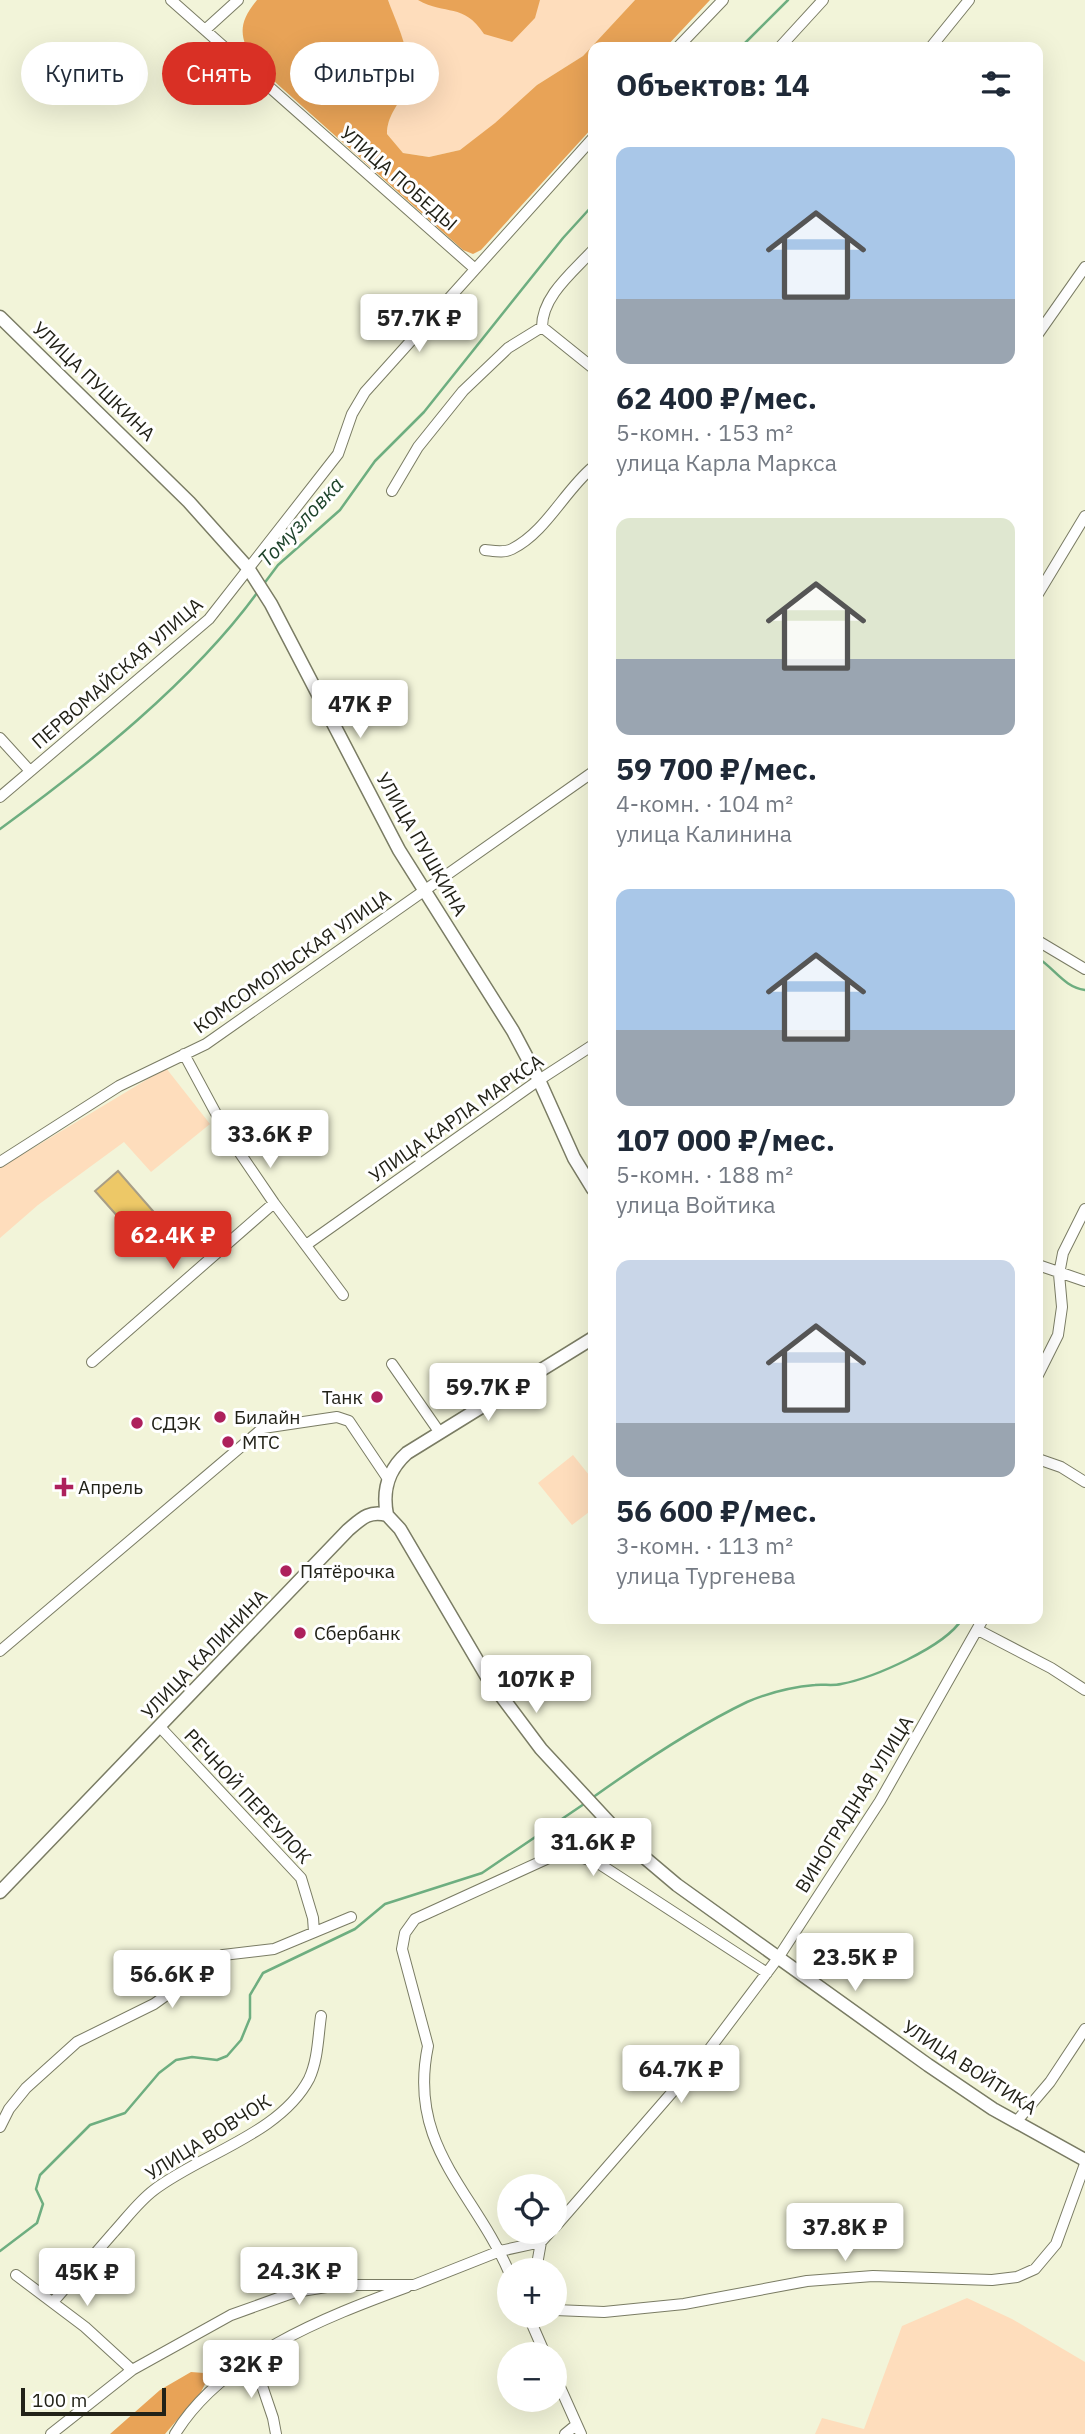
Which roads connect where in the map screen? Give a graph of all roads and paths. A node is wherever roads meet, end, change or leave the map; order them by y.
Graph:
1 (171, 0) edge
2 (239, 0) edge
3 (723, 0) edge
4 (823, 0) edge
5 (969, 0) edge
6 (205, 30) junction
7 (683, 42) edge
8 (785, 42) edge
9 (935, 42) edge
10 (588, 143) edge
11 (588, 256) edge
12 (1085, 267) edge
13 (474, 268) junction
14 (0, 317) edge
15 (542, 327) junction
16 (1043, 327) edge
17 (588, 364) edge
18 (588, 472) edge
19 (392, 491) dead end
20 (1085, 516) edge
21 (485, 550) dead end
22 (249, 570) junction
23 (1043, 586) edge
24 (0, 738) edge
25 (30, 771) junction
26 (588, 775) edge
27 (0, 797) edge
28 (424, 890) junction
29 (1043, 944) edge
30 (1085, 969) edge
31 (588, 1048) edge
32 (184, 1054) junction
33 (539, 1080) junction
34 (0, 1162) edge
35 (588, 1181) edge
36 (274, 1203) junction
37 (1085, 1209) edge
38 (306, 1245) junction
39 (1043, 1267) edge
40 (1059, 1274) junction
41 (1085, 1281) edge
42 (343, 1295) dead end
43 (588, 1341) edge
44 (92, 1362) dead end
45 (392, 1364) dead end
46 (1043, 1366) edge
47 (440, 1433) junction
48 (1043, 1461) edge
49 (388, 1479) junction
50 (1085, 1482) edge
51 (387, 1514) junction
52 (981, 1624) edge
53 (978, 1630) junction
54 (0, 1651) edge
55 (1085, 1690) edge
56 (160, 1727) junction
57 (0, 1892) edge
58 (351, 1917) dead end
59 (314, 1932) junction
60 (778, 1958) junction
61 (767, 1973) junction
62 (321, 2016) dead end
63 (1085, 2029) edge
64 (1016, 2122) junction
65 (0, 2127) edge
66 (1085, 2162) edge
67 (567, 2213) edge
68 (532, 2244) edge
69 (500, 2251) junction
70 (503, 2258) edge
71 (16, 2275) dead end
72 (414, 2285) junction
73 (53, 2302) junction
74 (567, 2310) edge
75 (253, 2359) junction
76 (132, 2370) junction
77 (567, 2403) edge
78 (579, 2430) edge
79 (51, 2434) edge
80 (175, 2434) edge
81 (275, 2434) edge
82 (565, 2434) edge

1 - 6 street, УЛИЦА ПОБЕДЫ
2 - 6 street
3 - 7 street
4 - 8 street
5 - 9 street
6 - 13 street, УЛИЦА ПОБЕДЫ
10 - 13 street
11 - 15 street
12 - 16 street
13 - 22 street
14 - 22 main road, УЛИЦА ПУШКИНА
15 - 17 street
15 - 19 street
18 - 21 street
20 - 23 street
22 - 25 street, ПЕРВОМАЙСКАЯ УЛИЦА
22 - 28 main road, УЛИЦА ПУШКИНА
24 - 25 street
25 - 27 street, ПЕРВОМАЙСКАЯ УЛИЦА
26 - 28 street, КОМСОМОЛЬСКАЯ УЛИЦА
28 - 32 street, КОМСОМОЛЬСКАЯ УЛИЦА
28 - 33 main road, УЛИЦА ПУШКИНА
29 - 30 street
31 - 33 street, УЛИЦА КАРЛА МАРКСА
32 - 34 street, КОМСОМОЛЬСКАЯ УЛИЦА
32 - 36 street
33 - 35 main road, УЛИЦА ПУШКИНА
33 - 38 street, УЛИЦА КАРЛА МАРКСА
36 - 38 street
36 - 44 street
37 - 40 street
38 - 42 street
39 - 40 street
40 - 41 street
40 - 46 street
43 - 47 main road
45 - 47 street
47 - 49 main road
48 - 50 street
49 - 51 main road
49 - 54 street
51 - 56 main road, УЛИЦА КАЛИНИНА
51 - 60 main road, УЛИЦА ВОЙТИКА
52 - 53 street, ВИНОГРАДНАЯ УЛИЦА
53 - 55 street
53 - 60 street, ВИНОГРАДНАЯ УЛИЦА
56 - 57 main road, УЛИЦА КАЛИНИНА
56 - 59 street, РЕЧНОЙ ПЕРЕУЛОК
58 - 59 street
59 - 65 street
60 - 61 street, ВИНОГРАДНАЯ УЛИЦА
60 - 64 main road, УЛИЦА ВОЙТИКА
61 - 67 street, ВИНОГРАДНАЯ УЛИЦА
61 - 69 street
62 - 73 street, УЛИЦА ВОВЧОК
63 - 64 street
64 - 66 main road, УЛИЦА ВОЙТИКА
66 - 74 street
68 - 69 street
69 - 70 street
69 - 72 street
71 - 73 street
72 - 75 street
72 - 76 street
73 - 76 street
75 - 80 street
75 - 81 street
76 - 79 street
77 - 78 street
78 - 82 street

